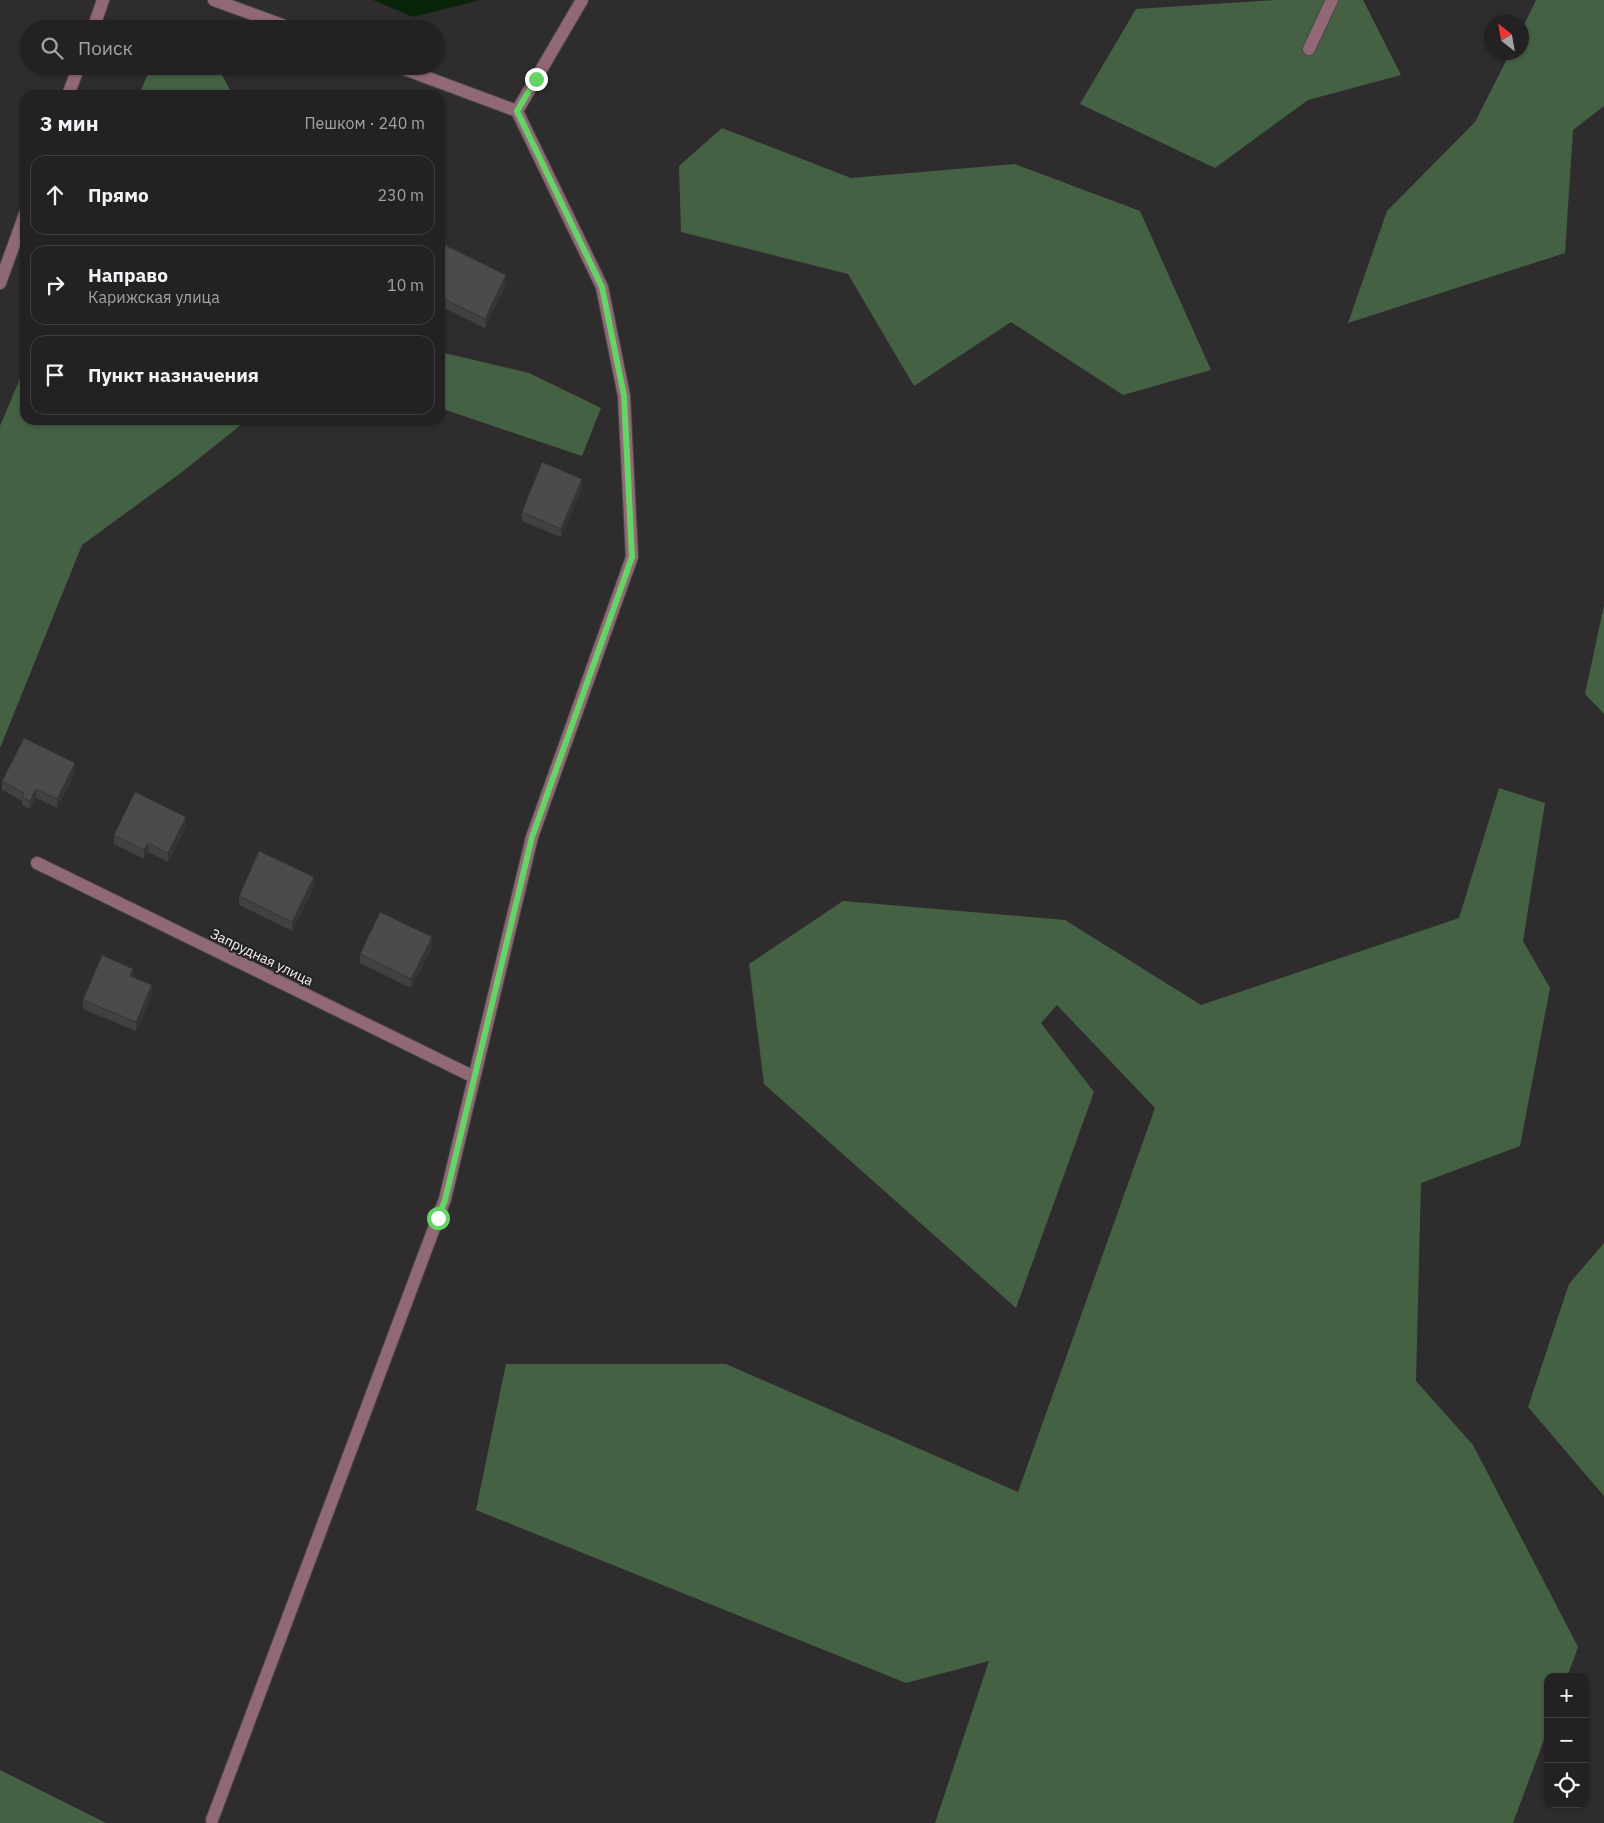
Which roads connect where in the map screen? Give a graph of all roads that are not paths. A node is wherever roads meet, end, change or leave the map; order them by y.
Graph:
1 (103, 0) edge
2 (214, 0) edge
3 (582, 0) edge
4 (1332, 0) edge
5 (96, 20) edge
6 (268, 20) edge
7 (1310, 49) dead end
8 (76, 75) edge
9 (420, 75) edge
10 (70, 90) edge
11 (517, 111) junction
12 (20, 228) edge
13 (0, 283) edge
14 (37, 863) dead end
15 (474, 1077) junction
16 (212, 1820) dead end

1 - 5 street
2 - 6 street
3 - 11 street
4 - 7 street
8 - 10 street
9 - 11 street
11 - 15 street
12 - 13 street
14 - 15 street, Запрудная улица
15 - 16 street

